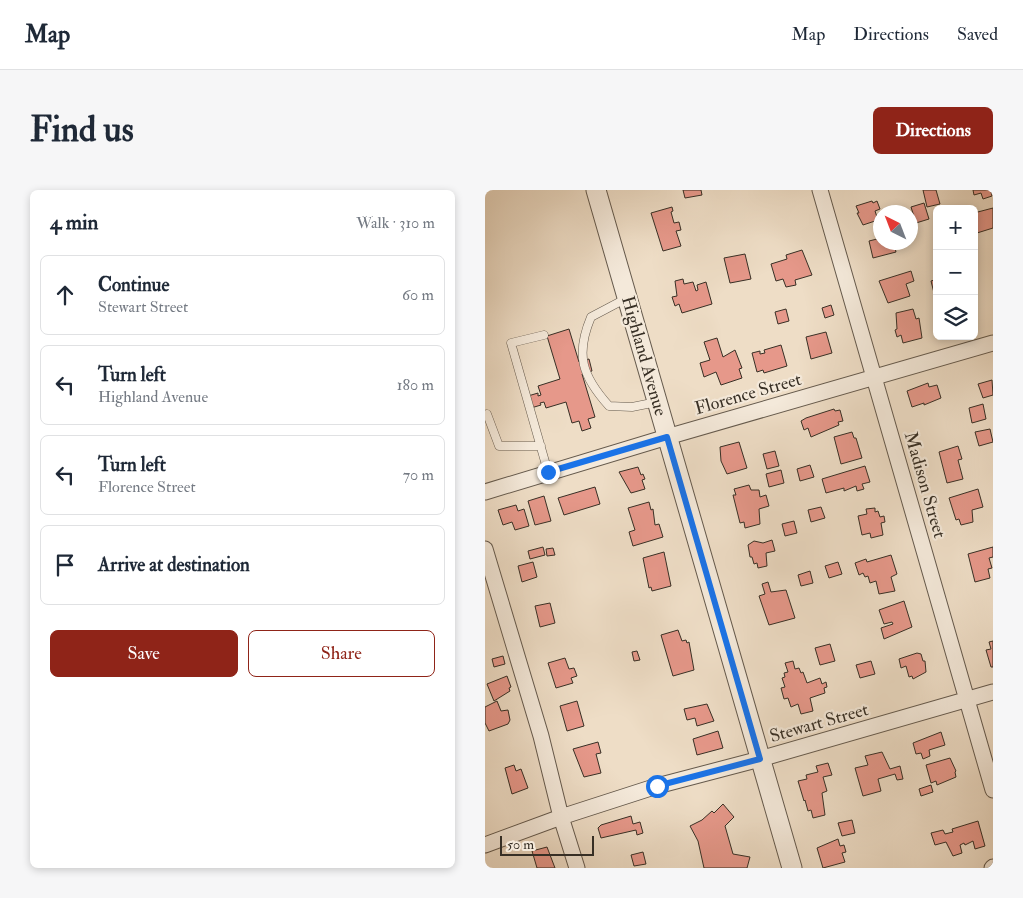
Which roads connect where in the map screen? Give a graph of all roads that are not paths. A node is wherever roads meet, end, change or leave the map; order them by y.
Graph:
1 (596, 190) edge
2 (820, 190) edge
3 (627, 298) junction
4 (544, 335) dead end
5 (993, 343) edge
6 (874, 378) junction
7 (657, 402) junction
8 (487, 414) dead end
9 (667, 437) junction
10 (541, 446) junction
11 (548, 472) junction
12 (485, 492) edge
13 (485, 549) edge
14 (993, 692) edge
15 (965, 700) junction
16 (760, 759) junction
17 (993, 790) edge
18 (561, 817) junction
19 (485, 845) edge
20 (577, 868) edge
21 (792, 868) edge

1 - 3 street, Highland Avenue
2 - 6 street, Madison Street
3 - 7 street, Highland Avenue
3 - 7 lane
4 - 10 lane
5 - 6 street, Florence Street
6 - 9 street, Florence Street
6 - 15 street, Madison Street
7 - 9 street, Highland Avenue
8 - 10 lane
9 - 11 street, Florence Street
9 - 16 street, Highland Avenue
10 - 11 lane
11 - 12 street, Florence Street
13 - 18 street
14 - 15 street, Stewart Street
15 - 16 street, Stewart Street
15 - 17 street, Madison Street
16 - 18 street, Stewart Street
16 - 21 street, Highland Avenue
18 - 19 street, Stewart Street
18 - 20 street

